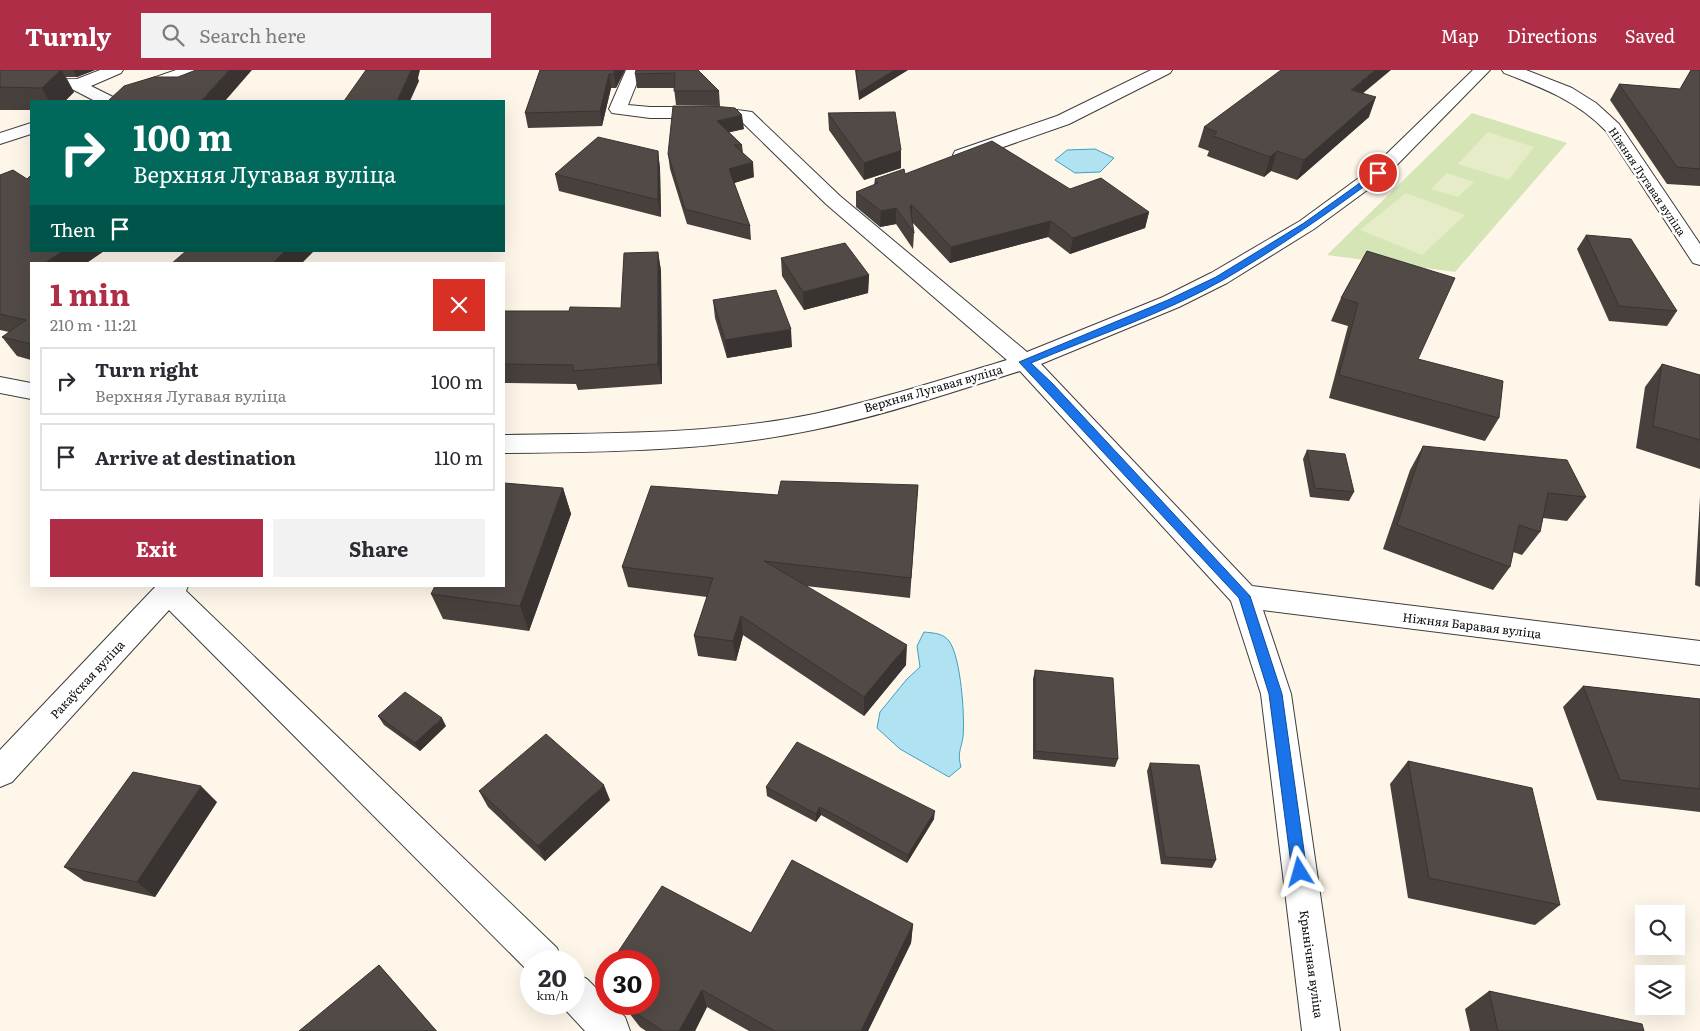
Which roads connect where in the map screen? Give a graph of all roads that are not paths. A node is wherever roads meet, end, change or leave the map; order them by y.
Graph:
1 (115, 70) edge
2 (191, 70) edge
3 (634, 70) edge
4 (1164, 70) edge
5 (1482, 70) edge
6 (1510, 70) edge
7 (0, 84) edge
8 (77, 85) junction
9 (105, 100) edge
10 (110, 100) edge
11 (30, 128) edge
12 (0, 139) edge
13 (943, 161) edge
14 (1700, 259) edge
15 (1024, 362) junction
16 (0, 384) edge
17 (30, 391) edge
18 (505, 444) edge
19 (172, 589) edge
20 (1244, 596) junction
21 (1700, 654) edge
22 (0, 772) edge
23 (533, 950) edge
24 (585, 1004) edge
25 (610, 1031) edge
26 (1321, 1031) edge

1 - 8 street
2 - 10 street
3 - 15 street, Крынічная вуліца
4 - 13 street
5 - 15 street, Верхняя Лугавая вуліца
6 - 14 street, Ніжняя Лугавая вуліца
7 - 8 street
8 - 9 street
11 - 12 street
15 - 18 street, Верхняя Лугавая вуліца
15 - 20 street, Крынічная вуліца
16 - 17 street
19 - 22 street, Ракаўская вуліца
19 - 23 street
20 - 21 street, Ніжняя Баравая вуліца
20 - 26 street, Крынічная вуліца
24 - 25 street

